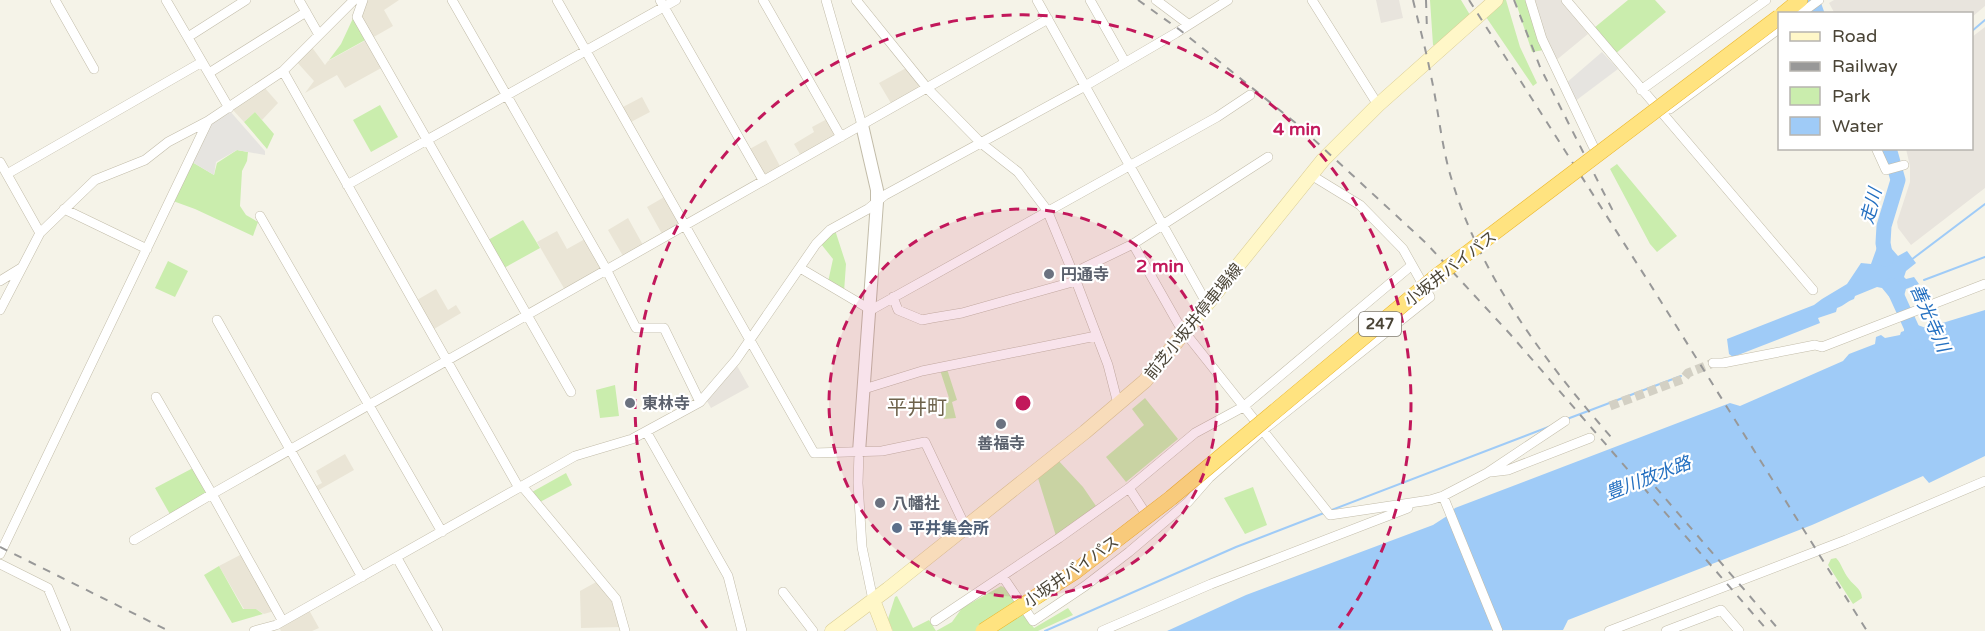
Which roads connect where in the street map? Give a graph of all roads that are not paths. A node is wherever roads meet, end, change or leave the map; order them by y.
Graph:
1 (55, 0) edge
2 (167, 0) edge
3 (246, 0) edge
4 (299, 0) edge
5 (354, 0) edge
6 (363, 0) edge
7 (453, 0) edge
8 (557, 0) edge
9 (676, 0) edge
10 (763, 0) edge
11 (826, 0) edge
12 (856, 0) edge
13 (1037, 0) edge
14 (1090, 0) edge
15 (1156, 0) edge
16 (1228, 0) edge
17 (1312, 0) edge
18 (1496, 0) edge
19 (1530, 0) edge
20 (1566, 0) edge
21 (1766, 0) edge
22 (1800, 0) edge
23 (1819, 0) edge
24 (662, 3) edge
25 (306, 12) junction
26 (1790, 12) edge
27 (1803, 12) edge
28 (1048, 19) junction
29 (1188, 24) junction
30 (1778, 25) edge
31 (1778, 25) edge
32 (319, 35) junction
33 (188, 37) junction
34 (585, 51) junction
35 (202, 62) junction
36 (1125, 62) junction
37 (94, 69) dead end
38 (283, 71) junction
39 (209, 73) junction
40 (1085, 86) junction
41 (927, 87) junction
42 (1641, 90) junction
43 (1251, 95) dead end
44 (507, 97) junction
45 (1378, 105) junction
46 (229, 108) junction
47 (1663, 114) junction
48 (208, 121) junction
49 (862, 125) junction
50 (841, 137) junction
51 (428, 141) junction
52 (981, 143) junction
53 (1593, 146) dead end
54 (1877, 150) edge
55 (1268, 157) dead end
56 (0, 162) edge
57 (1129, 164) junction
58 (1904, 165) dead end
59 (7, 174) junction
60 (1311, 175) junction
61 (763, 180) junction
62 (347, 185) junction
63 (877, 202) junction
64 (64, 209) junction
65 (1047, 210) junction
66 (260, 216) dead end
67 (685, 226) junction
68 (1162, 227) junction
69 (40, 232) junction
70 (1133, 244) junction
71 (147, 249) junction
72 (1412, 265) junction
73 (23, 267) junction
74 (800, 268) junction
75 (606, 269) junction
76 (1075, 277) junction
77 (0, 281) edge
78 (1985, 284) edge
79 (1813, 290) dead end
80 (893, 297) junction
81 (1207, 304) junction
82 (0, 310) edge
83 (870, 310) junction
84 (526, 315) junction
85 (217, 320) dead end
86 (1185, 332) junction
87 (1096, 336) junction
88 (750, 339) junction
89 (448, 360) junction
90 (1713, 363) tunnel mouth
91 (864, 389) junction
92 (571, 392) dead end
93 (156, 397) dead end
94 (700, 402) junction
95 (1118, 404) junction
96 (368, 405) junction
97 (1243, 407) junction
98 (1566, 422) dead end
99 (1262, 431) junction
100 (647, 433) junction
101 (1590, 438) dead end
102 (290, 450) junction
103 (859, 452) junction
104 (1487, 473) junction
105 (1985, 481) edge
106 (521, 487) junction
107 (1129, 488) junction
108 (212, 494) junction
109 (1443, 498) junction
110 (1430, 500) junction
111 (1144, 511) dead end
112 (965, 526) junction
113 (442, 532) junction
114 (134, 540) dead end
115 (0, 554) edge
116 (397, 558) junction
117 (0, 564) edge
118 (362, 577) junction
119 (1003, 577) junction
120 (783, 592) dead end
121 (873, 600) junction
122 (936, 621) dead end
123 (280, 625) edge
124 (66, 631) edge
125 (254, 631) edge
126 (438, 631) edge
127 (625, 631) edge
128 (742, 631) edge
129 (813, 631) edge
130 (832, 631) edge
131 (885, 631) edge
132 (983, 631) edge
133 (1102, 631) edge
134 (1498, 631) edge
135 (1609, 631) edge
136 (1666, 631) edge
137 (1739, 631) edge

1 - 37 street
2 - 33 street
3 - 33 street
4 - 25 street
5 - 32 street
6 - 51 street
7 - 44 street
8 - 34 street
9 - 24 street
10 - 50 street
11 - 49 street
12 - 41 street
13 - 28 street
14 - 36 street
15 - 29 street
16 - 29 street
17 - 45 street
18 - 45 main road, 前芝小坂井停車場線
19 - 53 street
20 - 42 street
21 - 42 street
22 - 26 highway, 247
23 - 27 street
24 - 34 street
24 - 61 street
25 - 32 street
25 - 39 street
28 - 40 street
28 - 41 street
29 - 36 street
30 - 47 street
31 - 132 highway, 小坂井バイパス / 247, bridge
32 - 38 street
33 - 35 street
34 - 44 street
34 - 67 street
35 - 39 street
35 - 59 street
36 - 40 street
38 - 46 street
38 - 62 street
39 - 46 street
40 - 52 street
40 - 57 street
41 - 49 street
41 - 52 street
42 - 47 street
43 - 57 street
44 - 51 street
44 - 75 street
45 - 60 main road, 前芝小坂井停車場線
46 - 48 street
47 - 79 street
48 - 64 street
48 - 71 street
49 - 50 street
49 - 63 street
50 - 61 street
51 - 62 street
51 - 84 street
52 - 63 street
52 - 65 street
54 - 58 street
55 - 68 street
56 - 59 street
57 - 65 street
57 - 68 street
59 - 69 street
60 - 72 street
60 - 81 main road, 前芝小坂井停車場線
61 - 67 street
62 - 89 street
63 - 74 street
63 - 83 street
64 - 69 street
64 - 71 street
65 - 76 street
65 - 80 street
66 - 96 street
67 - 75 street
67 - 88 street
68 - 70 street
68 - 81 street
69 - 73 street
70 - 76 street
70 - 86 street
71 - 115 street
72 - 97 street
72 - 99 street
73 - 77 street
73 - 82 street
74 - 83 street
74 - 88 street
75 - 84 street
75 - 94 street
76 - 80 street
76 - 87 street
78 - 90 street
80 - 83 street
81 - 86 main road, 前芝小坂井停車場線
83 - 91 street
84 - 89 street
84 - 92 street
85 - 102 street
86 - 95 main road, 前芝小坂井停車場線
86 - 97 street
87 - 91 street
87 - 95 street
88 - 94 street
88 - 103 street
89 - 96 street
89 - 106 street
91 - 103 street
93 - 108 street
94 - 100 street
95 - 112 main road, 前芝小坂井停車場線
96 - 102 street
96 - 113 street
97 - 99 street
97 - 107 street
98 - 104 street
99 - 110 street
99 - 119 street
100 - 106 street
100 - 128 street
101 - 104 street
102 - 108 street
102 - 118 street
103 - 112 street
103 - 121 street
104 - 109 street
105 - 135 street
106 - 113 street
106 - 127 street
107 - 111 street
107 - 119 street
108 - 114 street
108 - 123 street
109 - 110 street
109 - 134 street
110 - 133 street
112 - 121 main road, 前芝小坂井停車場線
113 - 116 street
116 - 118 street
116 - 126 street
117 - 124 street
118 - 123 street
119 - 122 street
120 - 129 street
121 - 130 main road, 前芝小坂井停車場線
121 - 131 main road
123 - 125 street
136 - 137 street

